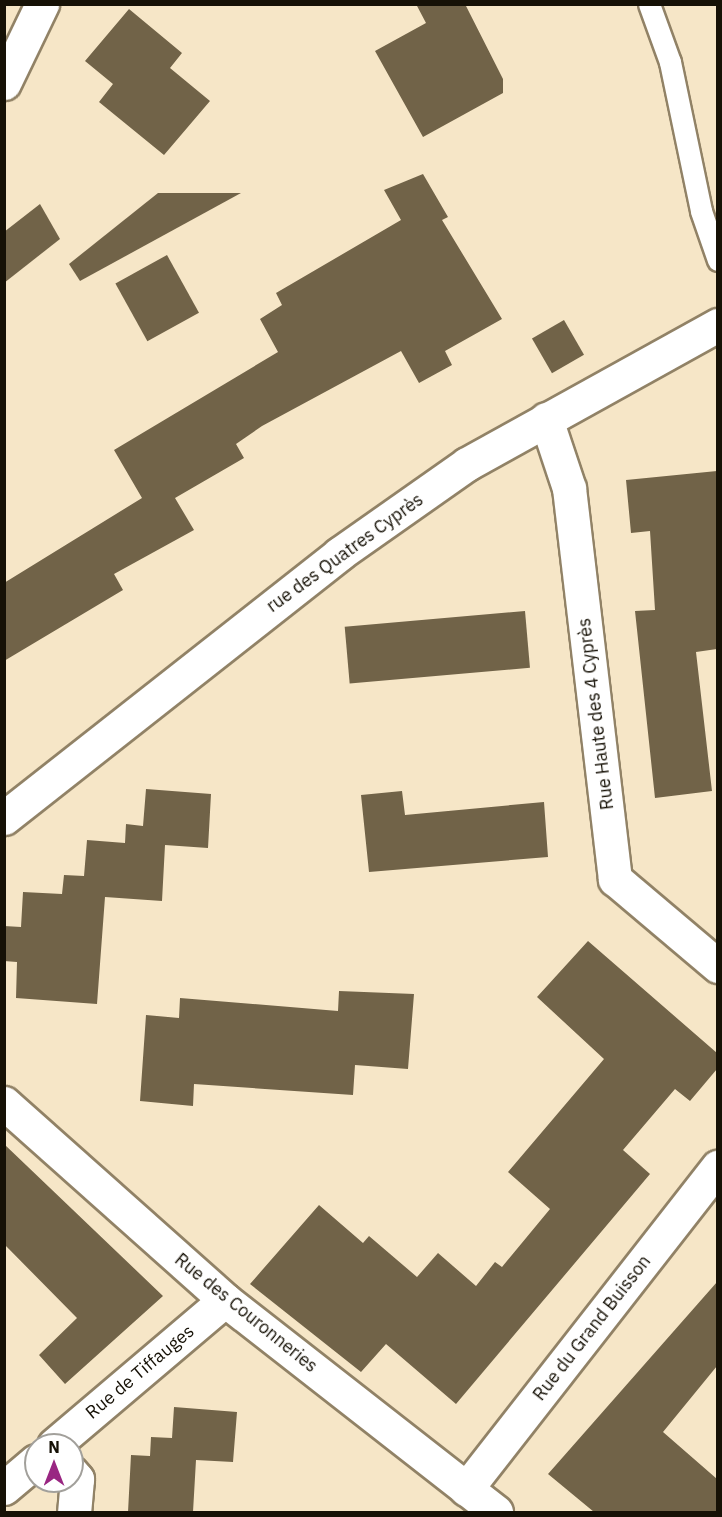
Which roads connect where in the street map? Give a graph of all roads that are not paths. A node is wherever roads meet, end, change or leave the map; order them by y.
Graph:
1 (42, 4) edge
2 (649, 4) edge
3 (4, 83) edge
4 (717, 260) edge
5 (716, 328) edge
6 (546, 419) junction
7 (4, 818) edge
8 (717, 966) edge
9 (4, 1103) edge
10 (717, 1167) edge
11 (225, 1300) junction
12 (68, 1433) edge
13 (24, 1471) edge
14 (4, 1488) edge
15 (466, 1489) junction
16 (76, 1493) edge
17 (74, 1512) edge
18 (496, 1512) edge

1 - 3 street
2 - 4 lane
5 - 6 street, rue des Quatres Cyprès
6 - 7 street, rue des Quatres Cyprès
6 - 8 street, Rue Haute des 4 Cyprès
9 - 11 street, Rue des Couronneries
10 - 15 street, Rue du Grand Buisson
11 - 12 street, Rue de Tiffauges
11 - 15 street, Rue des Couronneries
13 - 14 street
15 - 18 street, Rue des Couronneries
16 - 17 street

